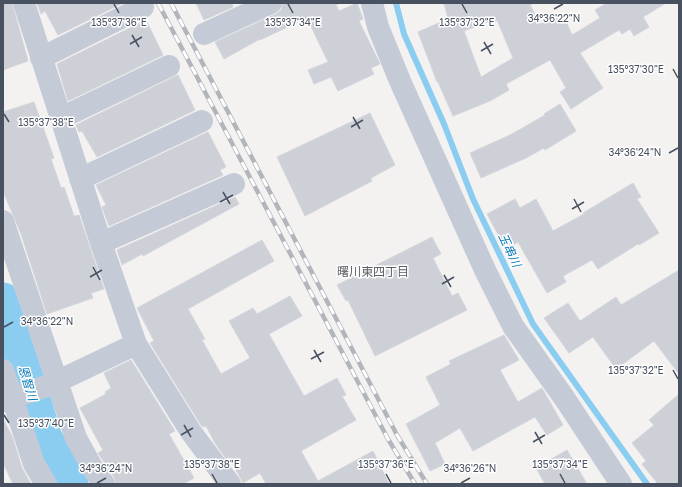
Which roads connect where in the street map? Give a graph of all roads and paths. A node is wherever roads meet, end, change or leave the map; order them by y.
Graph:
1 (24, 3) edge
2 (271, 3) edge
3 (372, 3) edge
4 (143, 7) dead end
5 (248, 8) edge
6 (204, 34) dead end
7 (41, 58) junction
8 (170, 66) dead end
9 (61, 118) junction
10 (202, 121) dead end
11 (80, 179) junction
12 (234, 184) dead end
13 (3, 221) edge
14 (101, 243) junction
15 (136, 344) junction
16 (3, 370) edge
17 (54, 383) junction
18 (11, 398) edge
19 (46, 484) edge
20 (104, 484) edge
21 (230, 484) edge
22 (621, 484) edge

1 - 7 street
2 - 5 street
3 - 22 street
4 - 7 street
5 - 6 street
7 - 9 street
8 - 9 street
9 - 11 street
10 - 11 street
11 - 14 street
12 - 14 street
13 - 17 street
14 - 15 street
15 - 17 street
15 - 21 street
16 - 18 street
17 - 18 street
17 - 20 street
18 - 19 street

